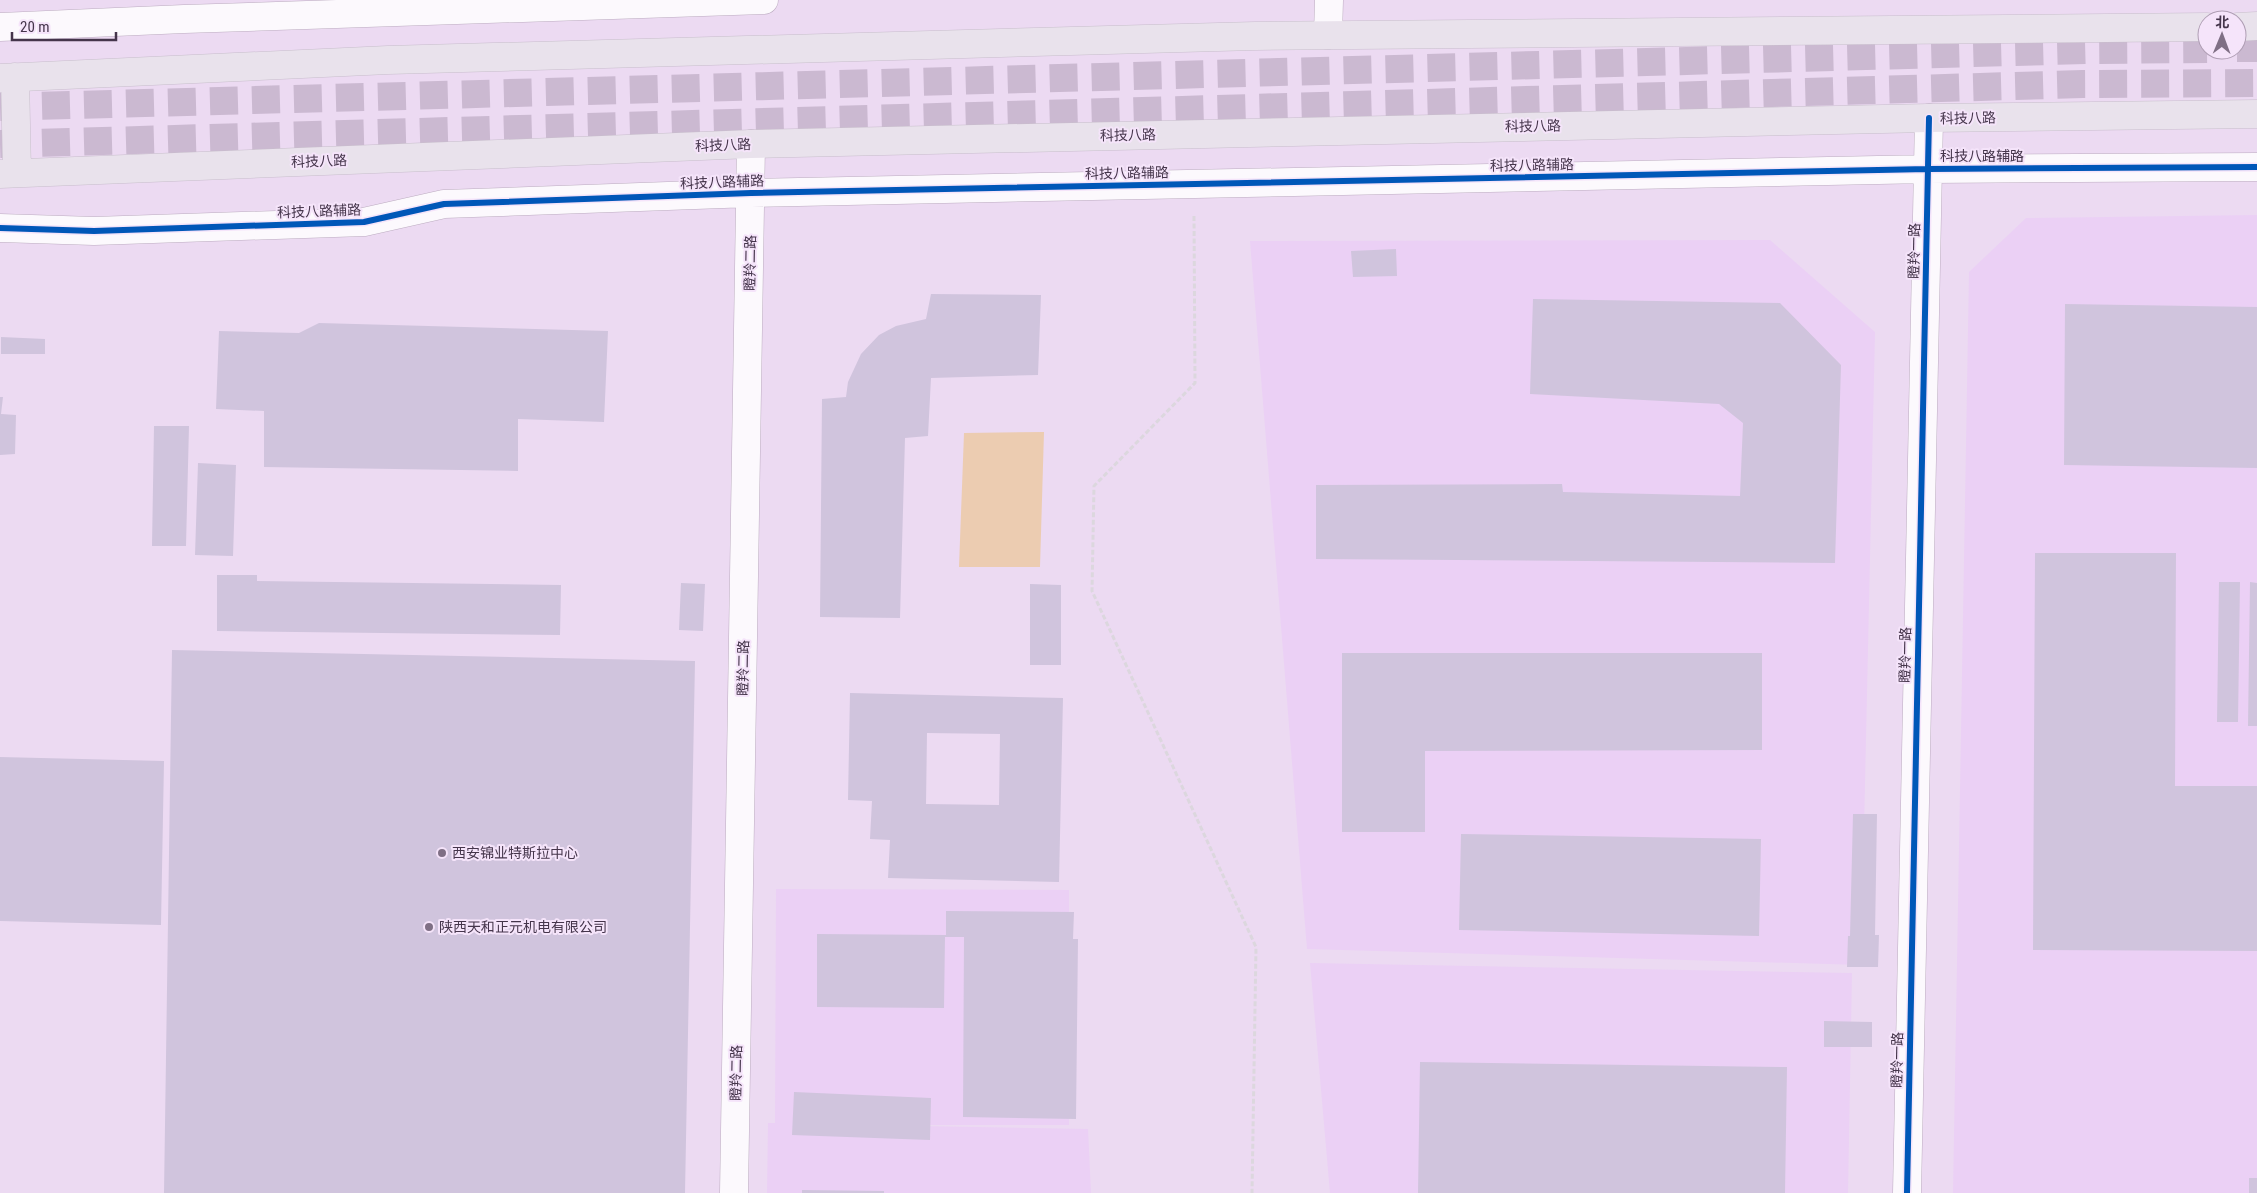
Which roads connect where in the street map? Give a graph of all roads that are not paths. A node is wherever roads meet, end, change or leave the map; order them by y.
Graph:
1 (764, 0) edge
2 (1330, 0) edge
3 (0, 27) edge
4 (2197, 27) edge
5 (1328, 34) junction
6 (7, 77) edge
7 (2257, 114) edge
8 (1929, 118) junction
9 (752, 144) junction
10 (2257, 167) edge
11 (1928, 169) junction
12 (8, 173) edge
13 (751, 193) junction
14 (0, 228) edge
15 (734, 1193) edge
16 (1907, 1193) edge

1 - 3 street
2 - 5 street
4 - 5 main road
5 - 6 main road
6 - 12 main road
7 - 8 main road, 科技八路
8 - 9 main road, 科技八路
8 - 11 street, 瞪羚一路
9 - 12 main road, 科技八路
9 - 13 street, 瞪羚二路
10 - 11 street, 科技八路辅路
11 - 13 street, 科技八路辅路
11 - 16 street, 瞪羚一路
13 - 14 street, 科技八路辅路
13 - 15 street, 瞪羚二路

